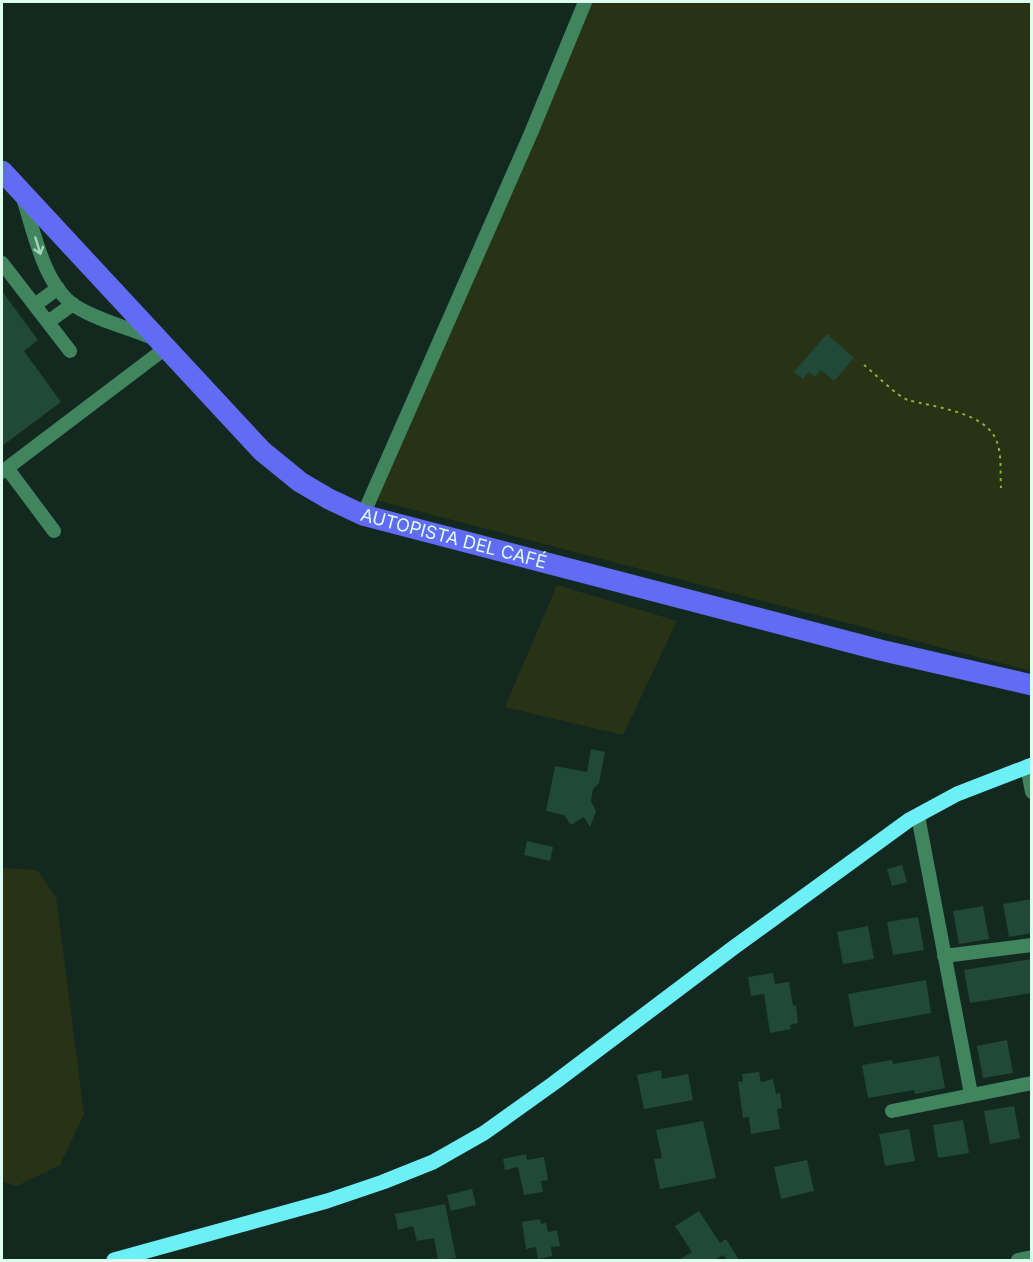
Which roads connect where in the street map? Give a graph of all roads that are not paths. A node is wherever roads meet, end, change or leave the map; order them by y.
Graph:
1 (585, 2) edge
2 (2, 171) edge
3 (21, 191) junction
4 (2, 263) edge
5 (58, 288) junction
6 (73, 304) junction
7 (35, 305) junction
8 (48, 322) junction
9 (164, 344) junction
10 (70, 351) dead end
11 (4, 470) edge
12 (363, 515) junction
13 (54, 531) dead end
14 (1032, 685) edge
15 (1029, 766) edge
16 (1032, 792) edge
17 (918, 816) junction
18 (1032, 945) edge
19 (944, 956) junction
20 (1032, 1083) edge
21 (971, 1094) junction
22 (892, 1111) dead end
23 (1032, 1257) edge
24 (114, 1260) edge
25 (1018, 1260) edge

1 - 12 street
2 - 3 highway, AUTOPISTA DEL CAFÉ
3 -> 5 street
3 - 9 highway, AUTOPISTA DEL CAFÉ
4 - 7 street
5 - 6 street
5 - 7 street
6 - 8 street
6 - 9 street
7 - 8 street
8 - 10 street
9 - 11 street
9 - 12 highway, AUTOPISTA DEL CAFÉ
11 - 13 street
12 - 14 highway, AUTOPISTA DEL CAFÉ
15 - 16 street
15 - 17 main road
17 - 19 street
17 - 24 main road
18 - 19 street
19 - 21 street
20 - 21 street
21 - 22 street
23 - 25 street

